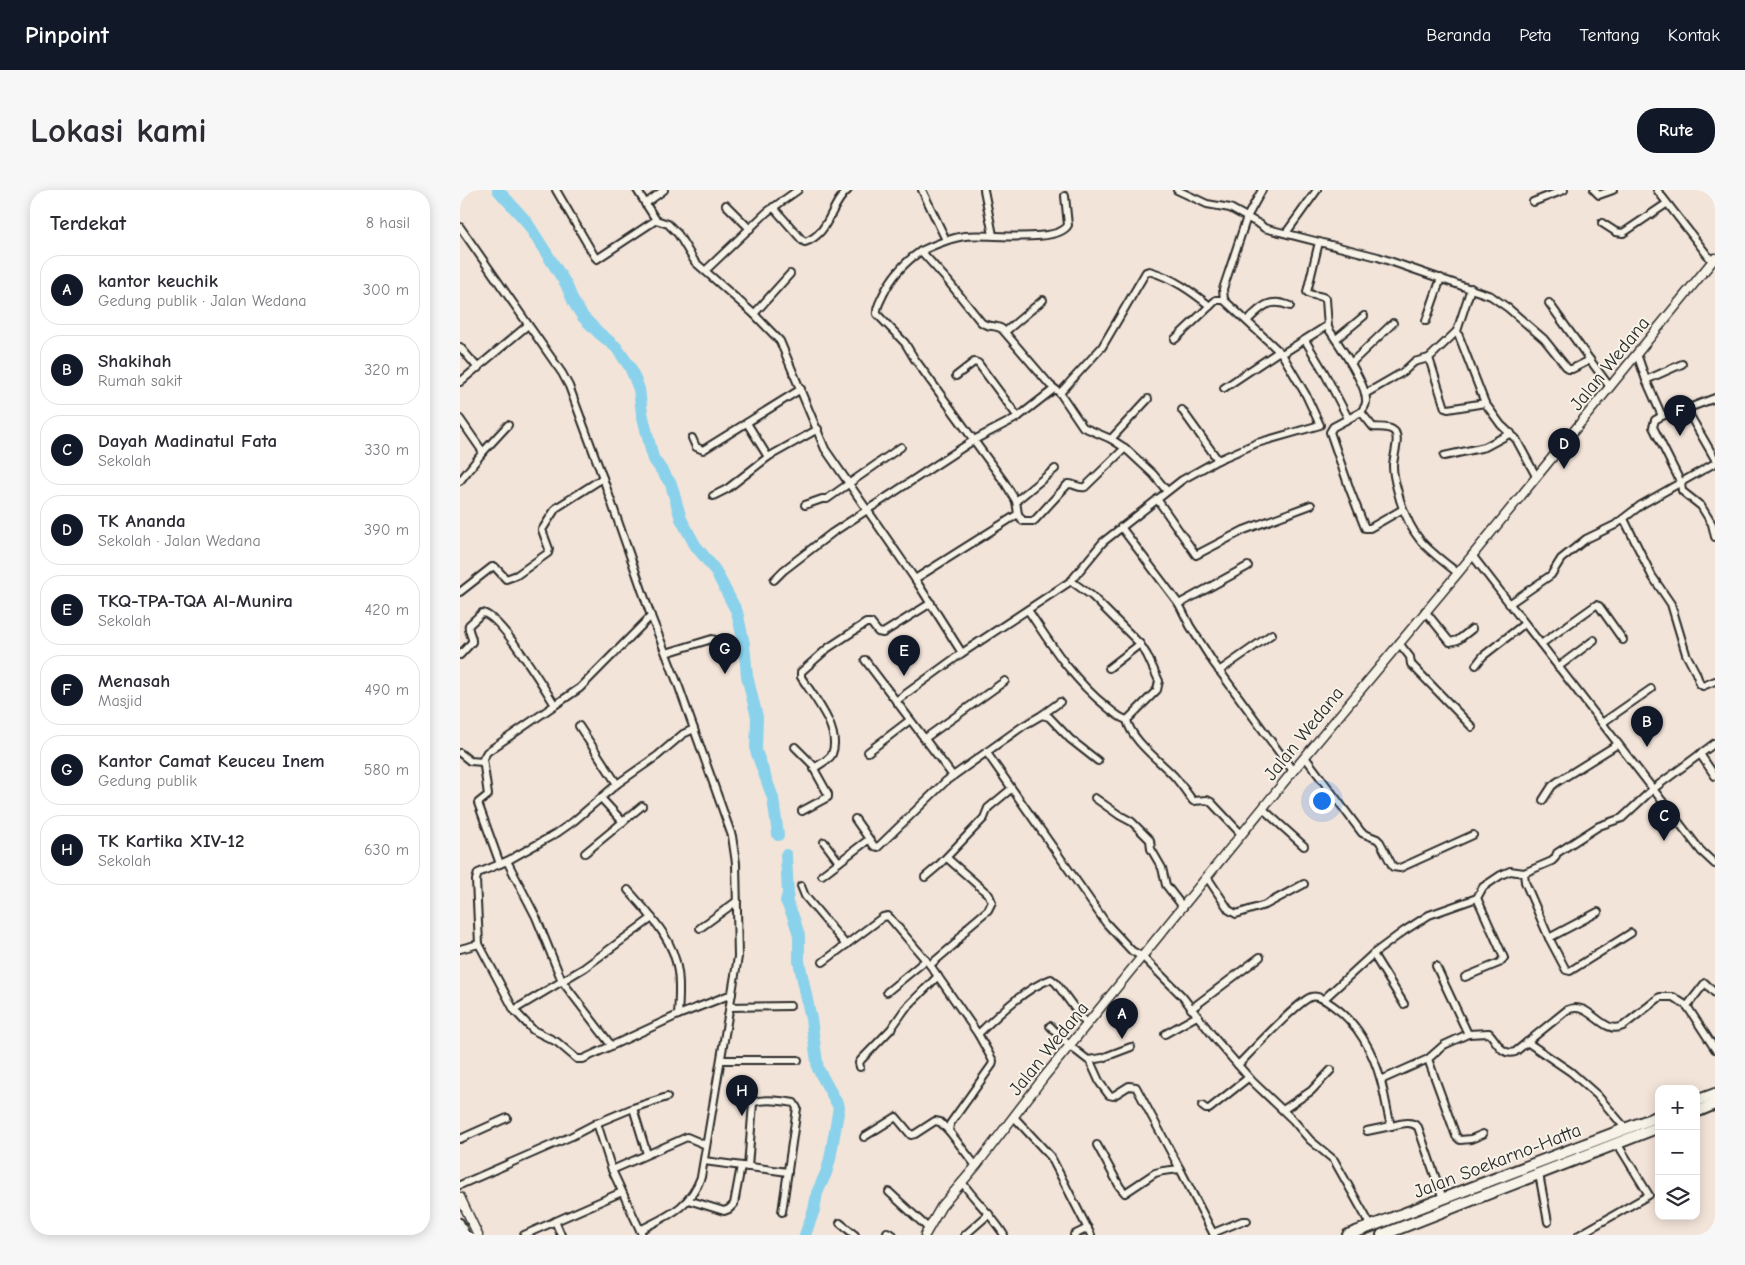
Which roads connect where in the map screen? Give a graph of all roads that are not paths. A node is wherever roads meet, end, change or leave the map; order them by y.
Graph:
1 (556, 190) edge
2 (637, 190) edge
3 (664, 190) edge
4 (798, 190) edge
5 (848, 190) edge
6 (922, 190) edge
7 (984, 190) edge
8 (1176, 190) edge
9 (1262, 190) edge
10 (1317, 190) edge
11 (1564, 190) edge
12 (1594, 190) edge
13 (1613, 190) edge
14 (1657, 190) edge
15 (1066, 196) dead end
16 (1533, 202) dead end
17 (645, 204) junction
18 (726, 204) dead end
19 (1666, 204) junction
20 (773, 208) junction
21 (1247, 217) junction
22 (656, 220) junction
23 (1602, 224) dead end
24 (460, 227) edge
25 (750, 229) junction
26 (1286, 233) junction
27 (993, 236) junction
28 (946, 240) junction
29 (1319, 242) junction
30 (921, 251) junction
31 (1714, 259) edge
32 (706, 270) junction
33 (790, 274) dead end
34 (1440, 278) junction
35 (1470, 288) junction
36 (1043, 300) dead end
37 (1224, 300) junction
38 (1549, 303) dead end
39 (1210, 306) junction
40 (1290, 306) dead end
41 (754, 314) junction
42 (1364, 316) dead end
43 (1247, 321) junction
44 (1426, 321) dead end
45 (1393, 323) dead end
46 (528, 325) junction
47 (1328, 327) junction
48 (1457, 331) junction
49 (1004, 332) junction
50 (1175, 339) dead end
51 (1305, 340) junction
52 (1336, 340) junction
53 (460, 347) edge
54 (1280, 353) junction
55 (1637, 354) junction
56 (1429, 358) junction
57 (1590, 360) junction
58 (1351, 363) junction
59 (1682, 364) dead end
60 (478, 368) junction
61 (956, 376) dead end
62 (1646, 380) junction
63 (460, 382) edge
64 (1610, 387) junction
65 (1224, 388) dead end
66 (801, 389) junction
67 (1057, 392) junction
68 (1365, 394) junction
69 (1715, 398) edge
70 (1148, 399) dead end
71 (1485, 403) junction
72 (1686, 409) junction
73 (1182, 410) dead end
74 (1361, 412) junction
75 (1662, 416) junction
76 (1018, 417) junction
77 (1348, 418) junction
78 (460, 419) edge
79 (746, 423) junction
80 (1320, 424) junction
81 (508, 425) dead end
82 (1331, 428) junction
83 (818, 429) junction
84 (1510, 433) junction
85 (692, 438) dead end
86 (1111, 439) junction
87 (974, 440) junction
88 (901, 447) dead end
89 (1125, 448) junction
90 (483, 452) junction
91 (1444, 456) dead end
92 (768, 457) junction
93 (1715, 459) edge
94 (1218, 460) junction
95 (1715, 463) edge
96 (1055, 469) dead end
97 (1536, 476) junction
98 (604, 478) junction
99 (460, 481) edge
100 (1681, 483) junction
101 (849, 484) junction
102 (1167, 491) junction
103 (713, 496) dead end
104 (1157, 499) junction
105 (1016, 501) junction
106 (805, 505) dead end
107 (1310, 505) dead end
108 (1403, 509) junction
109 (866, 510) junction
110 (1018, 514) junction
111 (1624, 518) junction
112 (1714, 524) edge
113 (1121, 527) junction
114 (1715, 537) edge
115 (1472, 555) junction
116 (1248, 566) dead end
117 (1458, 573) junction
118 (914, 579) junction
119 (774, 580) dead end
120 (1071, 581) junction
121 (460, 592) edge
122 (931, 603) junction
123 (1179, 604) junction
124 (1509, 604) junction
125 (1028, 610) junction
126 (1425, 611) junction
127 (652, 616) junction
128 (1524, 624) junction
129 (1472, 629) dead end
130 (1272, 634) dead end
131 (715, 640) dead end
132 (1594, 640) dead end
133 (1623, 640) dead end
134 (1399, 643) junction
135 (1140, 644) junction
136 (1541, 644) junction
137 (666, 653) junction
138 (962, 653) junction
139 (460, 655) edge
140 (865, 660) dead end
141 (1476, 665) dead end
142 (1558, 667) junction
143 (1109, 668) dead end
144 (1219, 671) junction
145 (1005, 681) dead end
146 (1714, 685) edge
147 (1651, 689) dead end
148 (896, 701) junction
149 (1060, 702) dead end
150 (555, 705) junction
151 (1042, 715) junction
152 (910, 720) junction
153 (1126, 720) junction
154 (1602, 723) junction
155 (579, 726) dead end
156 (1472, 727) dead end
157 (694, 729) junction
158 (924, 739) junction
159 (1715, 743) edge
160 (1618, 744) junction
161 (795, 747) dead end
162 (868, 752) dead end
163 (460, 753) edge
164 (987, 753) junction
165 (1700, 754) junction
166 (1304, 757) junction
167 (1098, 761) dead end
168 (482, 762) junction
169 (815, 768) junction
170 (1292, 771) junction
171 (953, 776) junction
172 (1715, 776) edge
173 (617, 784) junction
174 (1011, 789) junction
175 (1653, 789) junction
176 (601, 798) junction
177 (1095, 798) dead end
178 (1543, 800) dead end
179 (642, 806) dead end
180 (1263, 808) junction
181 (802, 811) dead end
182 (855, 818) dead end
183 (623, 822) junction
184 (1242, 834) junction
185 (1474, 835) dead end
186 (868, 840) junction
187 (824, 842) dead end
188 (1304, 846) dead end
189 (585, 853) dead end
190 (947, 858) junction
191 (839, 862) junction
192 (504, 863) junction
193 (1715, 864) edge
194 (1524, 873) junction
195 (822, 875) dead end
196 (925, 877) dead end
197 (1207, 877) junction
198 (1304, 884) dead end
199 (801, 886) dead end
200 (628, 890) dead end
201 (1477, 898) junction
202 (737, 901) junction
203 (1183, 907) junction
204 (1598, 912) dead end
205 (652, 918) junction
206 (700, 928) dead end
207 (1631, 933) dead end
208 (1549, 938) junction
209 (479, 944) junction
210 (846, 945) junction
211 (460, 949) edge
212 (1373, 954) junction
213 (1143, 957) junction
214 (1260, 957) dead end
215 (823, 962) dead end
216 (928, 962) junction
217 (1436, 966) dead end
218 (938, 976) junction
219 (1465, 978) dead end
220 (562, 981) junction
221 (887, 992) dead end
222 (1715, 993) edge
223 (732, 994) junction
224 (1324, 1000) junction
225 (1404, 1004) dead end
226 (790, 1006) dead end
227 (1688, 1006) junction
228 (730, 1007) junction
229 (1191, 1009) junction
230 (514, 1010) junction
231 (678, 1015) junction
232 (1197, 1016) junction
233 (1087, 1025) junction
234 (1050, 1026) dead end
235 (978, 1034) junction
236 (1164, 1034) dead end
237 (1468, 1034) junction
238 (1527, 1042) junction
239 (611, 1045) junction
240 (1070, 1046) junction
241 (1130, 1047) dead end
242 (1715, 1049) edge
243 (1428, 1059) junction
244 (721, 1060) junction
245 (798, 1060) dead end
246 (1090, 1061) junction
247 (1238, 1065) junction
248 (860, 1067) dead end
249 (1331, 1070) dead end
250 (1248, 1078) junction
251 (1381, 1080) junction
252 (1715, 1094) edge
253 (667, 1097) dead end
254 (1700, 1100) edge
255 (1715, 1104) edge
256 (1202, 1106) dead end
257 (633, 1108) junction
258 (1283, 1110) junction
259 (1700, 1110) edge
260 (1014, 1117) junction
261 (507, 1118) dead end
262 (1655, 1118) edge
263 (597, 1122) junction
264 (1391, 1126) junction
265 (1626, 1129) junction
266 (1655, 1129) edge
267 (949, 1131) junction
268 (1366, 1132) dead end
269 (1483, 1134) dead end
270 (864, 1137) dead end
271 (460, 1139) edge
272 (1617, 1143) junction
273 (706, 1145) junction
274 (1097, 1145) dead end
275 (647, 1154) junction
276 (704, 1160) junction
277 (744, 1166) junction
278 (976, 1166) junction
279 (1180, 1169) junction
280 (612, 1170) junction
281 (788, 1172) junction
282 (1539, 1174) junction
283 (962, 1182) junction
284 (460, 1185) edge
285 (622, 1192) junction
286 (889, 1192) dead end
287 (460, 1197) edge
288 (1443, 1199) junction
289 (688, 1200) junction
290 (782, 1212) dead end
291 (989, 1214) junction
292 (555, 1221) junction
293 (1247, 1221) dead end
294 (460, 1222) edge
295 (1548, 1222) dead end
296 (840, 1224) dead end
297 (1370, 1226) junction
298 (927, 1232) edge
299 (1090, 1232) edge
300 (641, 1233) edge
301 (1213, 1234) edge
302 (466, 1235) edge
303 (478, 1235) edge
304 (524, 1235) edge
305 (561, 1235) edge
306 (855, 1235) edge
307 (965, 1235) edge
308 (1004, 1235) edge
309 (1074, 1235) edge
310 (1348, 1235) edge
311 (1382, 1235) edge
312 (1579, 1235) edge

1 - 22 street
2 - 17 street
3 - 17 street
4 - 20 street
5 - 20 street
6 - 28 street
7 - 27 street
8 - 21 street
9 - 21 street
10 - 26 street
11 - 16 street
12 - 13 street
14 - 19 street
15 - 27 street
17 - 22 street
18 - 25 street
19 - 23 street
19 - 31 street
20 - 25 street
21 - 26 street
21 - 37 street
22 - 32 street
24 - 46 street
25 - 32 street
26 - 29 street
27 - 28 street
28 - 30 street
29 - 34 street
29 - 47 street
30 - 49 street
30 - 87 street
31 - 55 street, Jalan Wedana
32 - 41 street
33 - 41 street
34 - 35 street
34 - 44 street
35 - 48 street
35 - 57 street
36 - 49 street
37 - 39 street
37 - 43 street
38 - 57 street
39 - 50 street
39 - 67 street
40 - 43 street
41 - 66 street
42 - 52 street
43 - 54 street
45 - 58 street
46 - 60 street
46 - 98 street
47 - 51 street
47 - 52 street
48 - 56 street
48 - 71 street
49 - 67 street
51 - 54 street
51 - 77 street
52 - 58 street
53 - 60 street
54 - 65 street
54 - 80 street
55 - 62 street
55 - 64 street, Jalan Wedana
56 - 68 street
56 - 71 street
57 - 64 street
58 - 68 street
59 - 62 street
60 - 63 street
61 - 76 street
62 - 75 street
64 - 97 street, Jalan Wedana
66 - 79 street
66 - 83 street
67 - 76 street
67 - 86 street
68 - 74 street
69 - 72 street
70 - 86 street
71 - 84 street
72 - 75 street
72 - 93 street
73 - 94 street
74 - 77 street
74 - 108 street
75 - 100 street
76 - 87 street
77 - 82 street
78 - 90 street
79 - 85 street
79 - 92 street
80 - 82 street
80 - 94 street
81 - 90 street
82 - 108 street
83 - 92 street
83 - 101 street
84 - 91 street
84 - 97 street
86 - 89 street
87 - 105 street
87 - 109 street
88 - 101 street
89 - 102 street
89 - 110 street
90 - 99 street
92 - 103 street
94 - 102 street
95 - 100 street
96 - 105 street
97 - 115 street, Jalan Wedana
98 - 121 street
98 - 127 street
100 - 111 street
100 - 112 street
101 - 106 street
101 - 109 street
102 - 104 street
104 - 107 street
104 - 113 street
105 - 110 street
108 - 117 street
109 - 118 street
109 - 119 street
110 - 118 street
111 - 124 street
111 - 146 street
112 - 114 street
113 - 120 street
113 - 123 street
115 - 117 street, Jalan Wedana
115 - 124 street
116 - 123 street
117 - 126 street, Jalan Wedana
118 - 122 street
120 - 125 street
120 - 135 street
122 - 138 street
122 - 169 street
123 - 144 street
124 - 128 street
125 - 138 street
125 - 153 street
126 - 129 street
126 - 134 street, Jalan Wedana
127 - 137 street
127 - 150 street
128 - 136 street
128 - 141 street
130 - 144 street
131 - 137 street
132 - 142 street
133 - 136 street
134 - 156 street
134 - 166 street, Jalan Wedana
135 - 143 street
135 - 153 street
136 - 142 street
137 - 157 street
138 - 148 street
139 - 150 street
140 - 148 street
142 - 154 street
144 - 170 street
145 - 158 street
147 - 154 street
148 - 152 street
149 - 151 street
150 - 168 street
151 - 164 street
151 - 167 street
152 - 158 street
152 - 162 street
153 - 184 street
154 - 160 street
155 - 173 street
157 - 173 street
157 - 202 street
158 - 171 street
159 - 165 street
160 - 175 street
160 - 178 street
161 - 169 street
163 - 168 street
164 - 171 street
164 - 174 street
165 - 172 street
165 - 175 street
166 - 170 street, Jalan Wedana
166 - 185 street
168 - 192 street
169 - 181 street
170 - 180 street, Jalan Wedana
171 - 186 street
173 - 176 street
174 - 190 street
174 - 213 street
175 - 193 street
175 - 194 street
176 - 183 street
176 - 192 street
177 - 203 street
179 - 183 street
180 - 184 street, Jalan Wedana
180 - 188 street
182 - 186 street
183 - 189 street
184 - 197 street, Jalan Wedana
186 - 191 street
187 - 191 street
190 - 196 street
190 - 216 street
191 - 195 street
192 - 209 street
192 - 220 street
194 - 201 street
194 - 208 street
197 - 198 street
197 - 203 street, Jalan Wedana
199 - 210 street
200 - 205 street
201 - 212 street
201 - 219 street
202 - 206 street
202 - 223 street
203 - 213 street, Jalan Wedana
204 - 208 street
205 - 220 street
205 - 231 street
207 - 208 street
209 - 211 street
209 - 230 street
210 - 215 street
210 - 216 street
212 - 224 street
212 - 225 street
213 - 229 street
213 - 233 street, Jalan Wedana
214 - 229 street
216 - 218 street
216 - 221 street
217 - 237 street
218 - 235 street
218 - 248 street
220 - 230 street
220 - 239 street
222 - 227 street
223 - 228 street
223 - 231 street
224 - 247 street
224 - 251 street
226 - 228 street
227 - 238 street
227 - 242 street
228 - 244 street
229 - 232 street
230 - 239 street
231 - 239 street
232 - 236 street
232 - 247 street
233 - 235 street
233 - 240 street, Jalan Wedana
234 - 240 street
235 - 267 street
237 - 238 street
237 - 243 street
238 - 265 street
240 - 246 street
240 - 260 street, Jalan Wedana
241 - 246 street
243 - 251 street
243 - 269 street
244 - 245 street
244 - 273 street
246 - 279 street
247 - 250 street
249 - 258 street
250 - 256 street
250 - 258 street
251 - 264 street
252 - 254 highway
253 - 257 street
255 - 259 highway
257 - 263 street
257 - 275 street
258 - 297 street
260 - 278 street, Jalan Wedana
260 - 299 street
261 - 271 street
262 - 265 highway, Jalan Soekarno-Hatta
263 - 280 street
263 - 284 street
264 - 268 street
264 - 288 street
265 - 288 highway, Jalan Soekarno-Hatta
266 - 272 highway, Jalan Soekarno-Hatta
267 - 270 street
267 - 278 street
272 - 282 highway, Jalan Soekarno-Hatta
272 - 312 street
273 - 275 street
273 - 276 street
274 - 279 street
275 - 280 street
276 - 277 street
276 - 289 street
277 - 281 street
277 - 281 street
277 - 289 street
278 - 283 street, Jalan Wedana
279 - 301 street
280 - 285 street
281 - 290 street
282 - 295 street
282 - 311 highway, Jalan Soekarno-Hatta
283 - 291 street
283 - 298 street, Jalan Wedana
285 - 292 street
285 - 300 street
286 - 298 street
287 - 303 street
288 - 297 highway, Jalan Soekarno-Hatta
289 - 300 street
291 - 307 street
291 - 308 street
292 - 304 street
292 - 305 street
293 - 301 street
294 - 302 street
296 - 306 street
297 - 310 highway, Jalan Soekarno-Hatta
299 - 309 street

